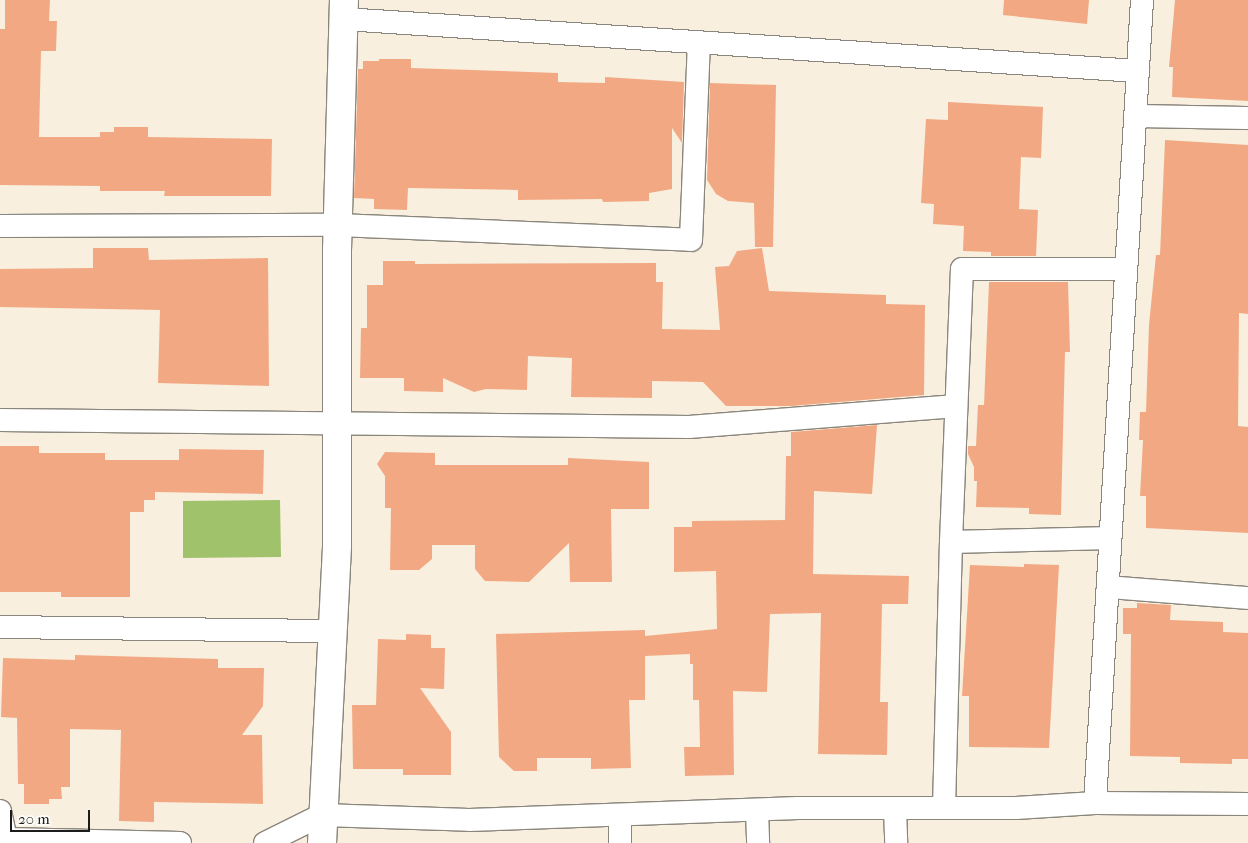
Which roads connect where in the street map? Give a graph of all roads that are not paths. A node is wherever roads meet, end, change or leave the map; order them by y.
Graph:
1 (1142, 0) edge
2 (344, 9) edge
3 (699, 42) junction
4 (1138, 71) junction
5 (1135, 116) junction
6 (1248, 118) edge
7 (338, 225) junction
8 (0, 226) edge
9 (1126, 269) junction
10 (956, 406) junction
11 (0, 420) edge
12 (338, 422) junction
13 (1110, 538) junction
14 (950, 542) junction
15 (1108, 587) junction
16 (1248, 598) edge
17 (0, 627) edge
18 (332, 631) junction
19 (1095, 803) junction
20 (1248, 804) edge
21 (895, 808) junction
22 (944, 808) junction
23 (757, 810) junction
24 (0, 811) edge
25 (322, 815) junction
26 (620, 815) junction
27 (7, 841) edge
28 (180, 843) edge
29 (265, 843) edge
30 (322, 843) edge
31 (620, 843) edge
32 (758, 843) edge
33 (896, 843) edge

1 - 4 street
2 - 3 street
2 - 7 street
3 - 4 street
3 - 7 street
4 - 5 street
5 - 6 street
5 - 9 street
7 - 8 street
7 - 12 street
9 - 10 street
9 - 13 street
10 - 12 street
10 - 14 street
11 - 12 street
12 - 18 street
13 - 14 street
13 - 15 street
14 - 22 street
15 - 16 street
15 - 19 street
17 - 18 street
18 - 25 street
19 - 20 street
19 - 22 street
21 - 22 street
21 - 23 street
21 - 33 street
23 - 26 street
23 - 32 street
24 - 27 street
25 - 26 street
25 - 29 street
25 - 30 street
26 - 31 street
27 - 28 street

